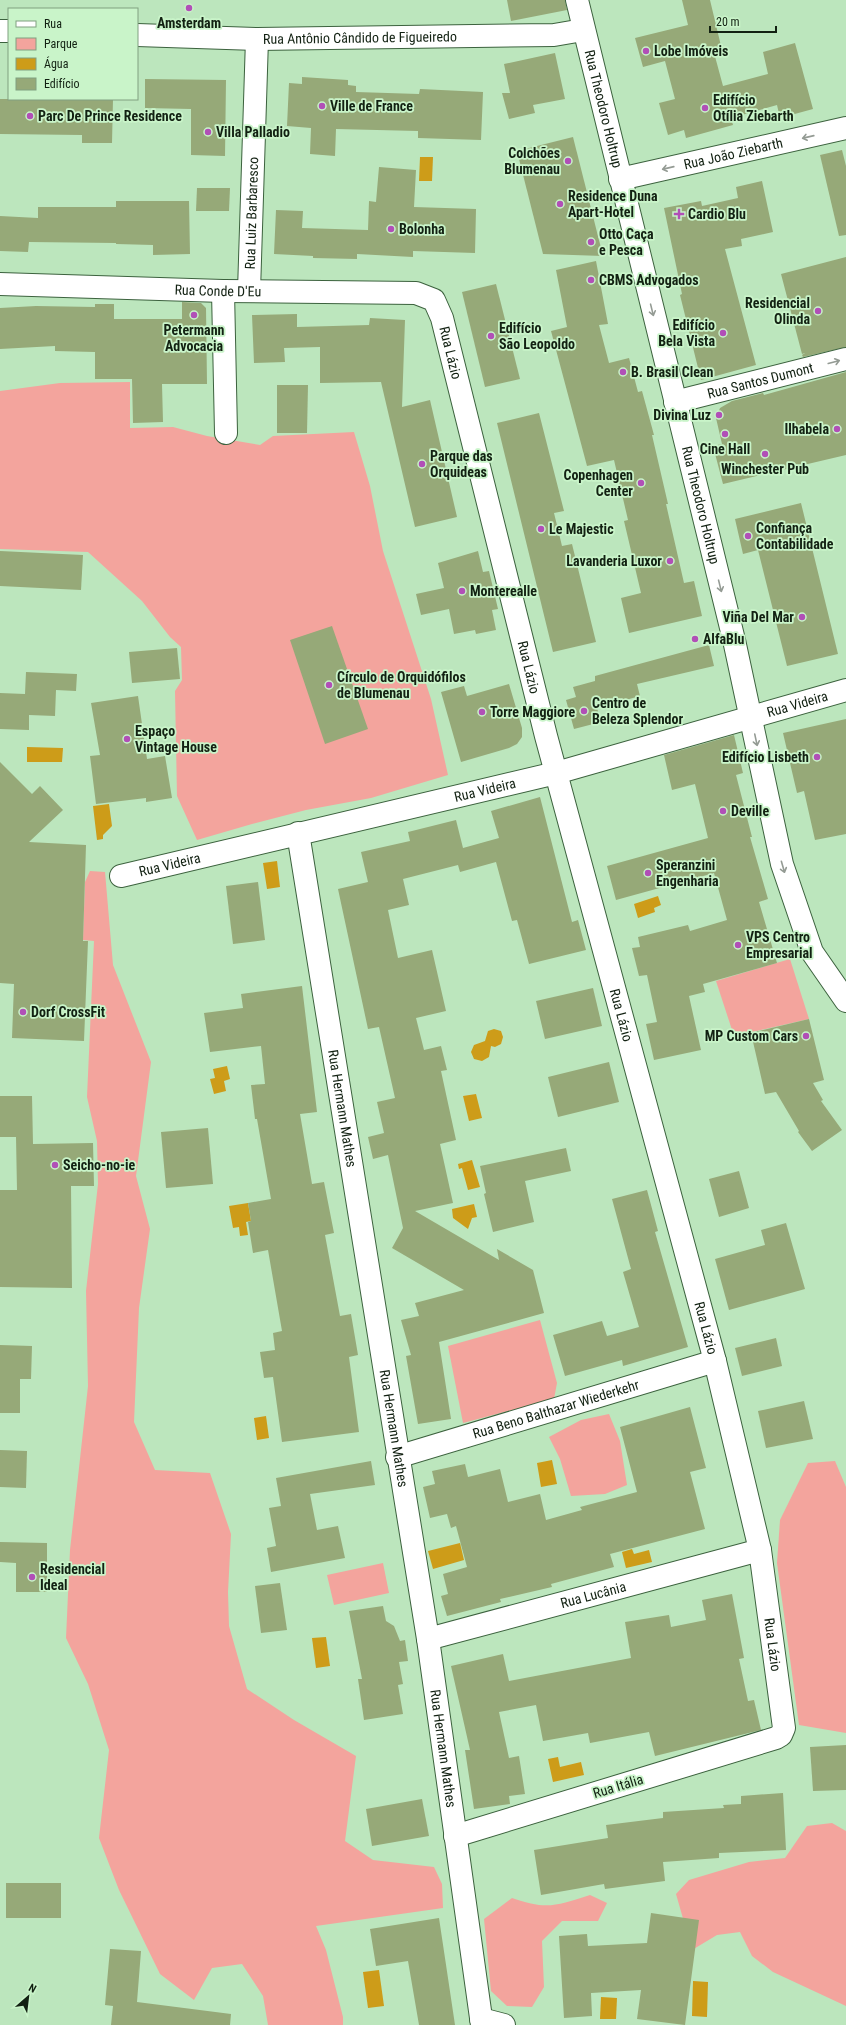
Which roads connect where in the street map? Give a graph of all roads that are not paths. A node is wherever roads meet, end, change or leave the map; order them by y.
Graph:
1 (577, 0) edge
2 (583, 30) junction
3 (138, 35) edge
4 (257, 39) junction
5 (846, 128) edge
6 (620, 179) junction
7 (0, 284) edge
8 (223, 291) junction
9 (249, 291) junction
10 (434, 300) joint
11 (846, 359) edge
12 (674, 402) junction
13 (226, 433) dead end
14 (846, 690) edge
15 (751, 716) junction
16 (556, 773) junction
17 (298, 833) junction
18 (121, 876) dead end
19 (846, 1001) edge
20 (715, 1361) junction
21 (397, 1457) junction
22 (760, 1550) junction
23 (428, 1640) junction
24 (781, 1734) joint
25 (455, 1836) junction
26 (481, 2022) edge
27 (504, 2025) edge

1 - 2 street, Rua Theodoro Holtrup
2 - 4 street, Rua Antônio Cândido de Figueiredo
2 - 6 street, Rua Theodoro Holtrup
3 - 4 street, Rua Antônio Cândido de Figueiredo
4 - 9 street, Rua Luiz Barbaresco
5 -> 6 street, Rua João Ziebarth
6 -> 12 street, Rua Theodoro Holtrup
7 - 8 street, Rua Conde D'Eu
8 - 9 street, Rua Conde D'Eu
8 - 13 street
9 - 10 street, Rua Conde D'Eu
10 - 16 street, Rua Lázio
12 -> 11 street, Rua Santos Dumont
12 -> 15 street, Rua Theodoro Holtrup
14 - 15 street, Rua Videira
15 - 16 street, Rua Videira
15 -> 19 street, Rua Theodoro Holtrup
16 - 17 street, Rua Videira
16 - 20 street, Rua Lázio
17 - 18 street, Rua Videira
17 - 21 street, Rua Hermann Mathes
20 - 21 street, Rua Beno Balthazar Wiederkehr
20 - 22 street, Rua Lázio
21 - 23 street, Rua Hermann Mathes
22 - 23 street, Rua Lucânia
22 - 24 street, Rua Lázio
23 - 25 street, Rua Hermann Mathes
24 - 25 street, Rua Itália
25 - 26 street, Rua Hermann Mathes
26 - 27 street

